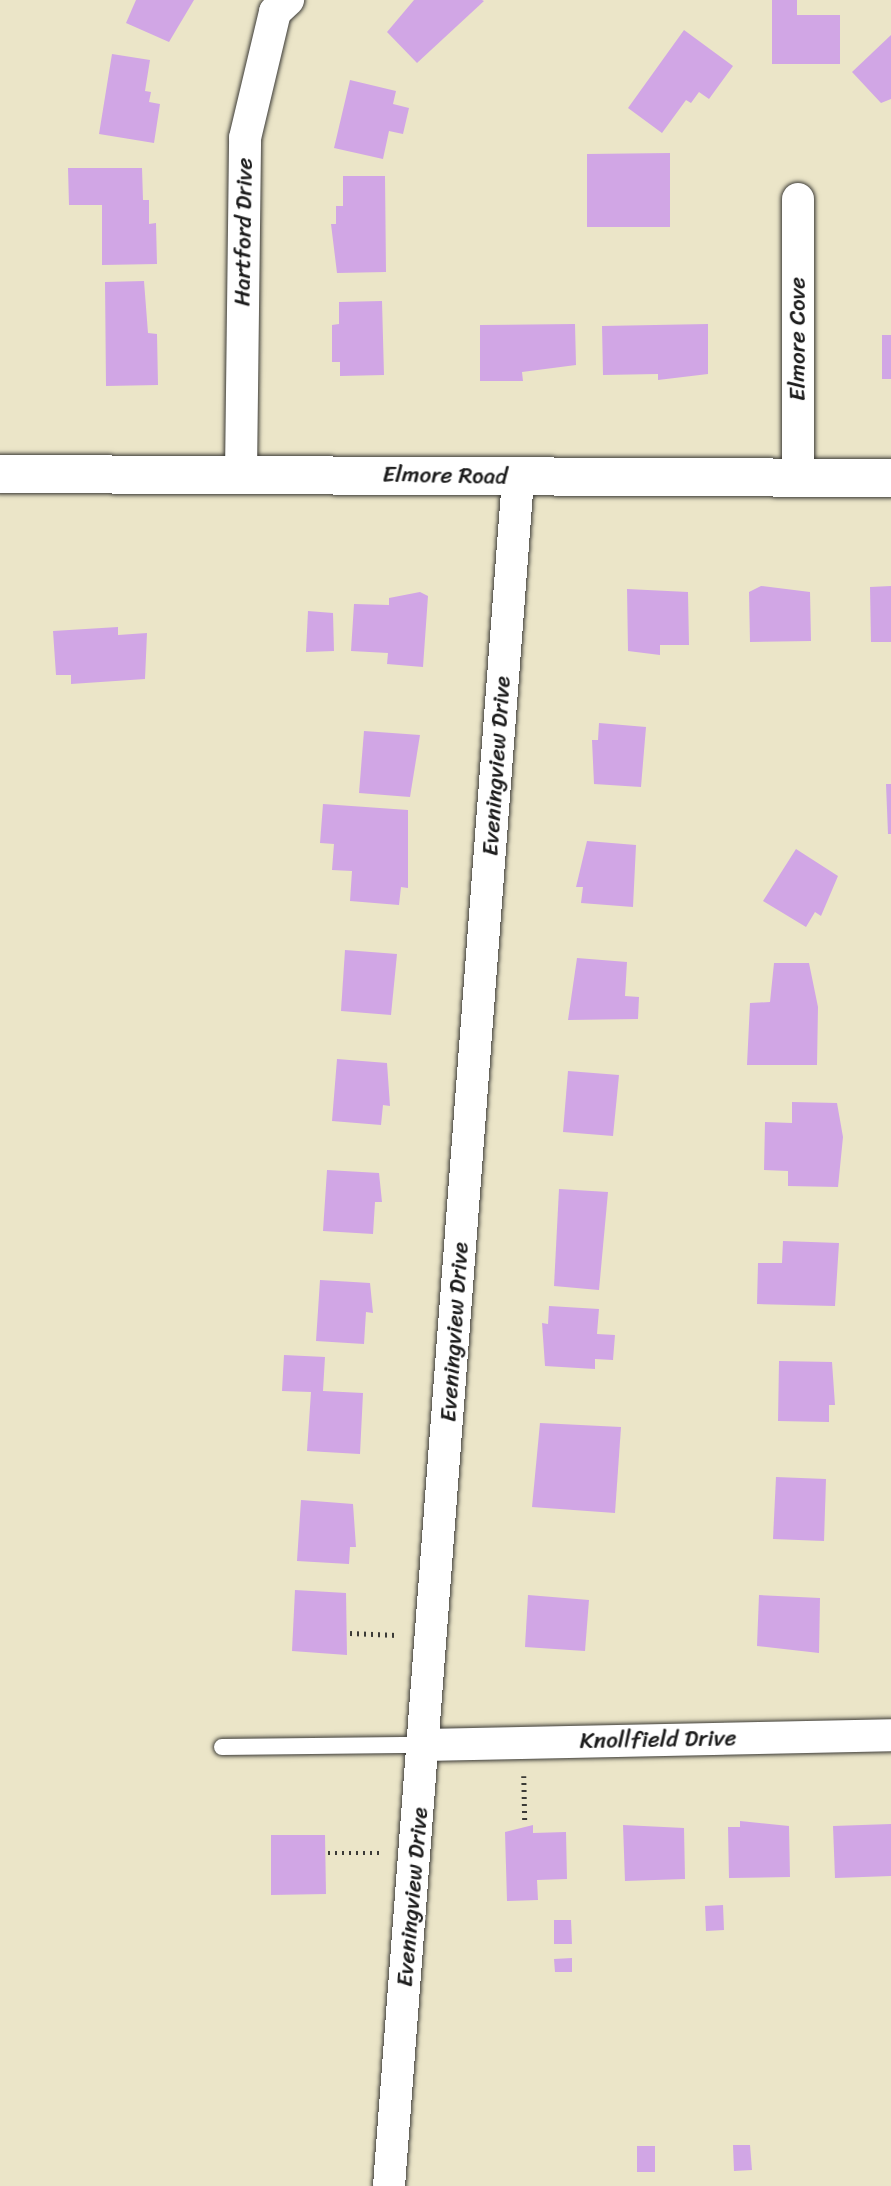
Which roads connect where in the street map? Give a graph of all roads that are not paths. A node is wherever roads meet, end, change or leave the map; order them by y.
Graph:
1 (288, 0) edge
2 (798, 199) dead end
3 (241, 472) junction
4 (0, 474) edge
5 (518, 477) junction
6 (891, 478) edge
7 (798, 479) junction
8 (891, 1735) edge
9 (425, 1745) junction
10 (222, 1747) dead end
11 (389, 2186) edge

1 - 3 street, Hartford Drive
2 - 7 street, Elmore Cove
3 - 4 street, Elmore Road
3 - 5 street, Elmore Road
5 - 7 street, Elmore Road
5 - 9 street, Eveningview Drive
6 - 7 street, Elmore Road
8 - 9 street, Knollfield Drive
9 - 10 lane
9 - 11 street, Eveningview Drive

